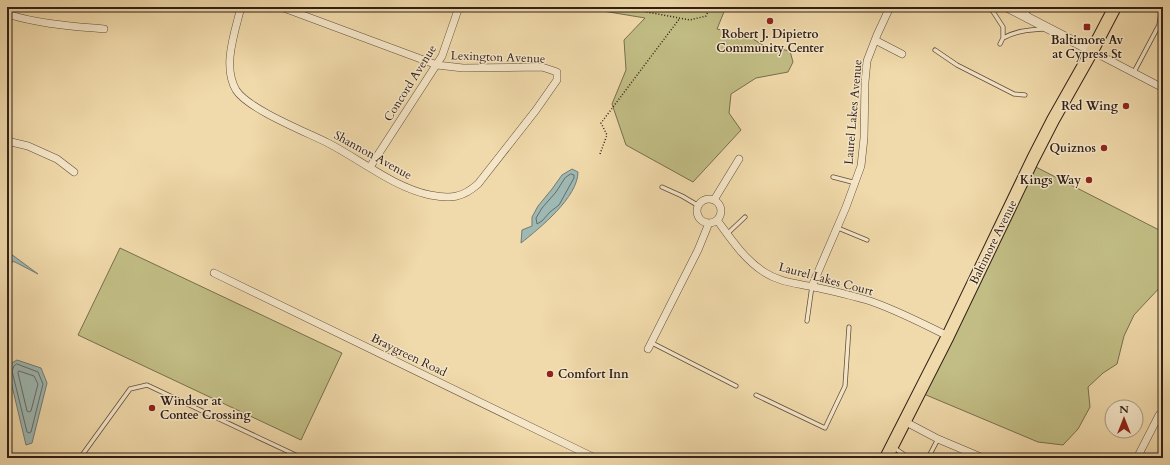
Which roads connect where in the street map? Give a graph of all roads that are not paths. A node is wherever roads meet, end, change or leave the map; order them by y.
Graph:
1 (241, 7) edge
2 (281, 7) edge
3 (460, 7) edge
4 (890, 7) edge
5 (990, 7) edge
6 (1007, 7) edge
7 (1026, 7) edge
8 (1115, 7) edge
9 (1158, 7) edge
10 (7, 14) edge
11 (1029, 18) junction
12 (1048, 28) junction
13 (104, 29) dead end
14 (1003, 38) junction
15 (875, 40) junction
16 (1000, 44) dead end
17 (935, 50) dead end
18 (1092, 51) junction
19 (902, 54) dead end
20 (437, 65) junction
21 (557, 72) joint
22 (1133, 73) junction
23 (1163, 88) edge
24 (1025, 95) dead end
25 (7, 141) edge
26 (739, 159) dead end
27 (370, 167) junction
28 (74, 172) dead end
29 (834, 177) dead end
30 (856, 183) junction
31 (662, 187) dead end
32 (714, 200) junction
33 (699, 206) junction
34 (745, 217) dead end
35 (717, 220) junction
36 (709, 222) junction
37 (836, 228) junction
38 (727, 234) junction
39 (867, 240) dead end
40 (214, 273) dead end
41 (812, 286) junction
42 (807, 320) dead end
43 (849, 327) dead end
44 (948, 336) junction
45 (650, 346) joint
46 (736, 386) dead end
47 (756, 395) dead end
48 (1159, 414) dead end
49 (904, 421) junction
50 (938, 439) junction
51 (892, 446) junction
52 (909, 457) edge
53 (80, 458) edge
54 (302, 458) edge
55 (595, 458) edge
56 (886, 458) edge
57 (915, 458) edge
58 (928, 458) edge
59 (983, 458) edge
60 (1137, 458) edge

1 - 27 street, Shannon Avenue
2 - 20 street, Lexington Avenue
3 - 20 street, Concord Avenue
4 - 15 street, Laurel Lakes Avenue
5 - 14 lane
6 - 11 street
7 - 11 lane
8 - 18 main road, Baltimore Avenue
9 - 22 lane
10 - 13 street
11 - 12 street
12 - 14 lane
12 - 18 street
14 - 16 lane
15 - 19 street
15 - 30 street, Laurel Lakes Avenue
17 - 24 lane
18 - 22 street
18 - 44 main road, Baltimore Avenue
20 - 21 street, Lexington Avenue
20 - 27 street, Concord Avenue
21 - 27 street, Shannon Avenue
22 - 23 street
25 - 28 street
26 - 32 street
29 - 30 lane
30 - 37 street, Laurel Lakes Avenue
31 - 33 lane
32 - 33 street
32 - 35 street
33 - 36 street
34 - 38 lane
35 - 36 street
35 - 38 street, Laurel Lakes Court
36 - 45 street
37 - 39 lane
37 - 41 street, Laurel Lakes Avenue
38 - 41 street, Laurel Lakes Court
40 - 55 street, Braygreen Road
41 - 42 lane
41 - 44 street, Laurel Lakes Court
43 - 47 lane
44 - 49 main road, Baltimore Avenue
45 - 46 lane
48 - 60 street
49 - 50 street
49 - 51 main road, Baltimore Avenue
50 - 58 lane
50 - 59 street
51 - 52 lane
51 - 56 main road, Baltimore Avenue
52 - 57 lane
53 - 54 lane

